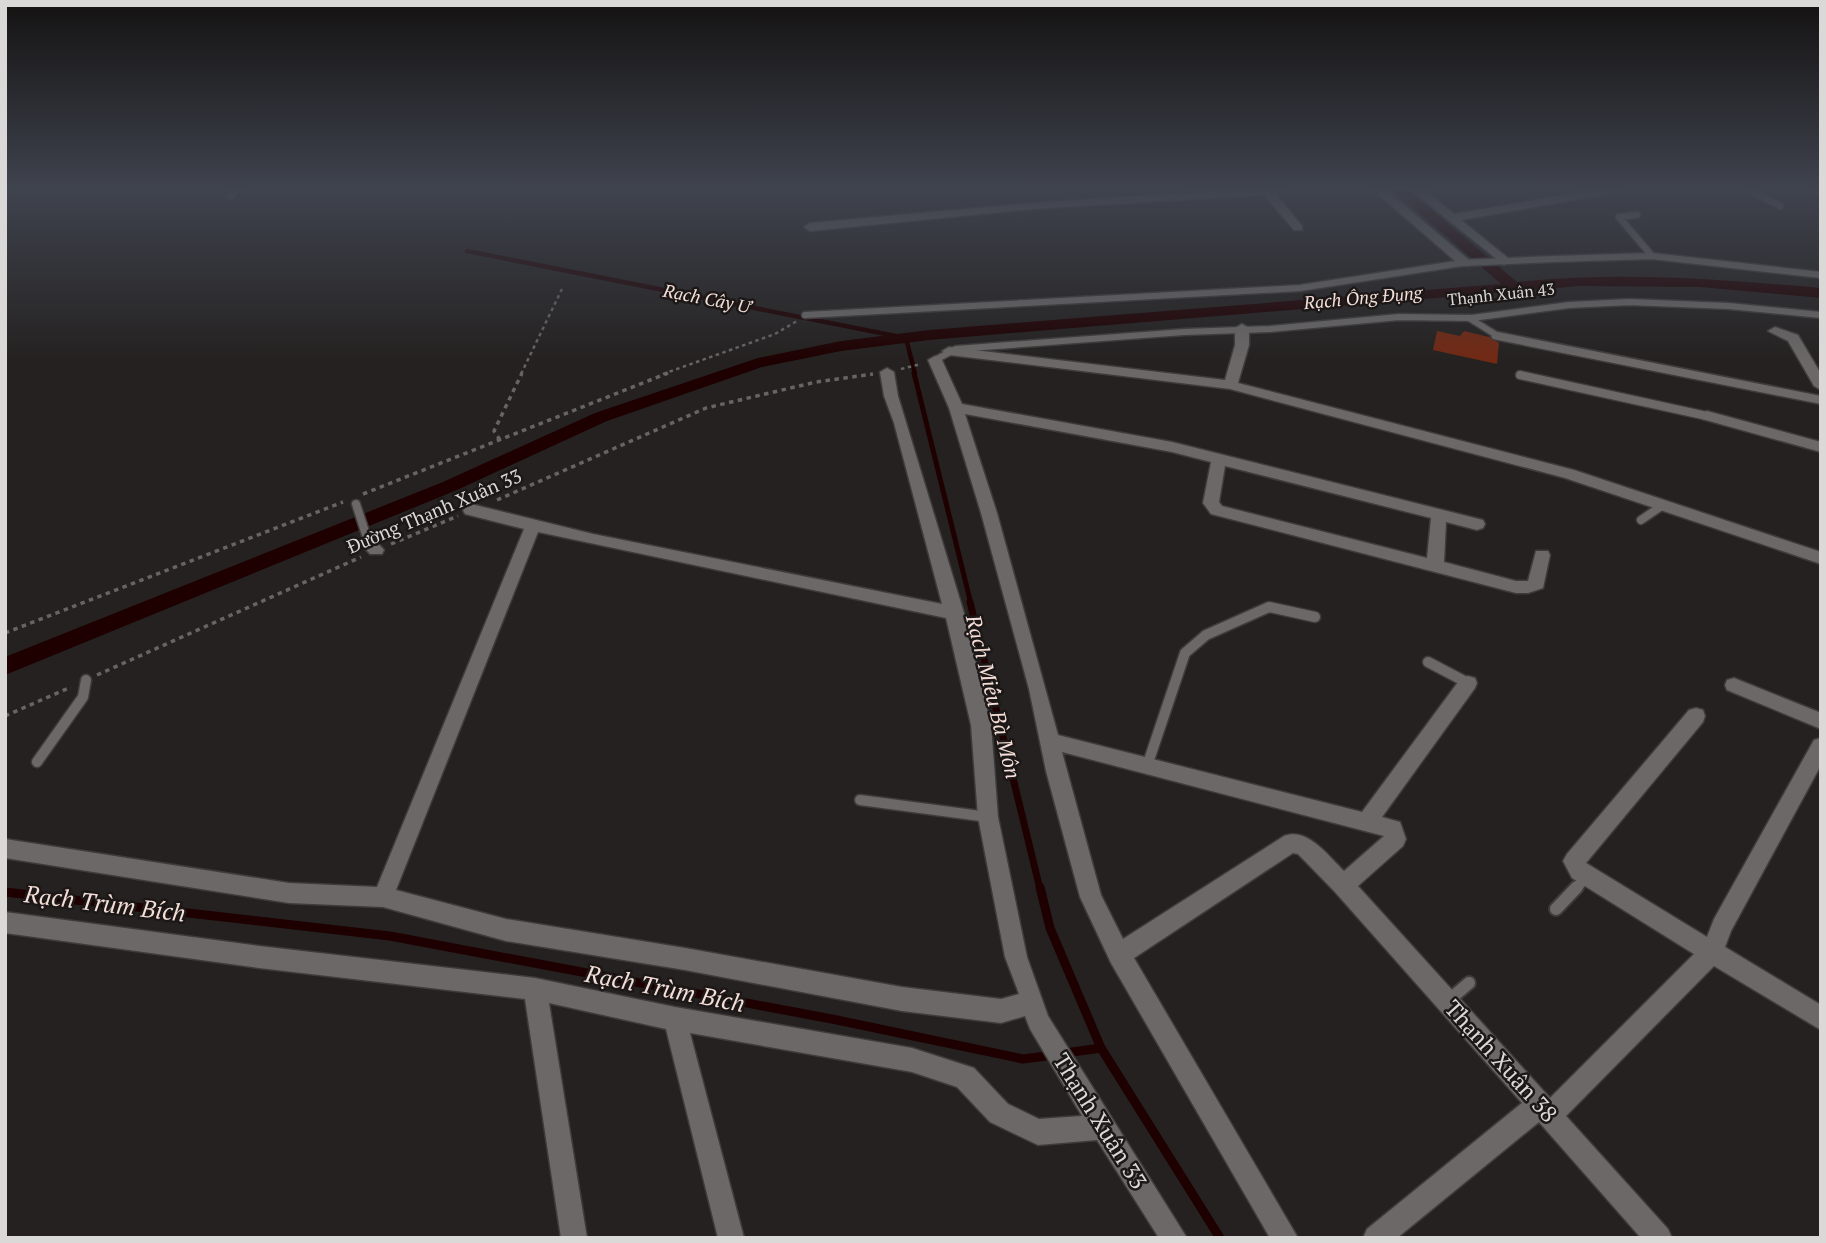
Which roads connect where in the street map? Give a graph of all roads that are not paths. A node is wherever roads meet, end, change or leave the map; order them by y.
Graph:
1 (1447, 247) edge
2 (1486, 247) edge
3 (1644, 247) edge
4 (1652, 256) junction
5 (1503, 261) junction
6 (1466, 263) junction
7 (1821, 275) edge
8 (806, 315) dead end
9 (1821, 315) edge
10 (1468, 318) junction
11 (1242, 328) junction
12 (1775, 331) dead end
13 (1497, 336) joint
14 (938, 357) junction
15 (890, 372) road end
16 (1520, 375) dead end
17 (1230, 385) junction
18 (1821, 386) edge
19 (1821, 400) edge
20 (956, 408) junction
21 (1707, 416) joint
22 (1821, 447) edge
23 (1220, 459) junction
24 (354, 501) road end
25 (1662, 505) junction
26 (471, 510) road end
27 (1439, 515) junction
28 (1641, 520) dead end
29 (1477, 524) dead end
30 (533, 525) junction
31 (372, 547) road end
32 (1542, 555) dead end
33 (1821, 558) edge
34 (1435, 568) junction
35 (955, 613) junction
36 (1315, 617) dead end
37 (1428, 662) dead end
38 (86, 680) road end
39 (1468, 683) joint
40 (1734, 685) dead end
41 (1696, 716) dead end
42 (1821, 721) edge
43 (1049, 741) junction
44 (1821, 746) edge
45 (37, 762) dead end
46 (1147, 766) junction
47 (860, 800) dead end
48 (988, 817) junction
49 (1367, 822) junction
50 (5, 848) edge
51 (1587, 877) junction
52 (1343, 885) junction
53 (383, 897) junction
54 (1556, 909) dead end
55 (5, 922) edge
56 (1712, 952) junction
57 (1119, 955) junction
58 (1469, 983) dead end
59 (535, 989) junction
60 (1033, 1002) junction
61 (1448, 1002) junction
62 (1819, 1014) edge
63 (675, 1019) junction
64 (1545, 1110) junction
65 (1103, 1128) junction
66 (574, 1238) edge
67 (731, 1238) edge
68 (1174, 1238) edge
69 (1285, 1238) edge
70 (1376, 1238) edge
71 (1660, 1238) edge

1 - 6 street
2 - 5 street
3 - 4 lane
4 - 5 lane
4 - 7 lane
5 - 6 lane
6 - 8 lane
9 - 10 lane, Thạnh Xuân 43
10 - 11 lane, Thạnh Xuân 43
10 - 13 lane
11 - 14 lane, Thạnh Xuân 43
11 - 17 street
12 - 18 street
13 - 19 street
14 - 17 street
14 - 20 street
15 - 35 street, Thạnh Xuân 33
16 - 21 lane
17 - 25 street
20 - 23 street
20 - 43 street
21 - 22 street
23 - 27 street
23 - 34 street
24 - 31 lane
25 - 28 lane
25 - 33 street
26 - 30 street
27 - 29 street
27 - 34 street
30 - 35 street
30 - 53 street
32 - 34 street
35 - 48 street, Thạnh Xuân 33
36 - 46 lane
37 - 39 lane
38 - 45 lane
39 - 49 street
40 - 42 street
41 - 51 street
43 - 46 street
43 - 57 street
44 - 56 street
46 - 49 street
47 - 48 lane
48 - 60 street, Thạnh Xuân 33
49 - 52 street
50 - 53 street
51 - 54 lane
51 - 56 street
52 - 57 street, Thạnh Xuân 38
52 - 61 street, Thạnh Xuân 38
53 - 60 street
55 - 59 street
56 - 62 street
56 - 64 street
57 - 69 street
58 - 61 lane
59 - 63 street
59 - 66 street
60 - 65 street, Thạnh Xuân 33
61 - 64 street, Thạnh Xuân 38
63 - 65 street
63 - 67 street
64 - 70 street
64 - 71 street, Thạnh Xuân 38
65 - 68 street, Thạnh Xuân 33

